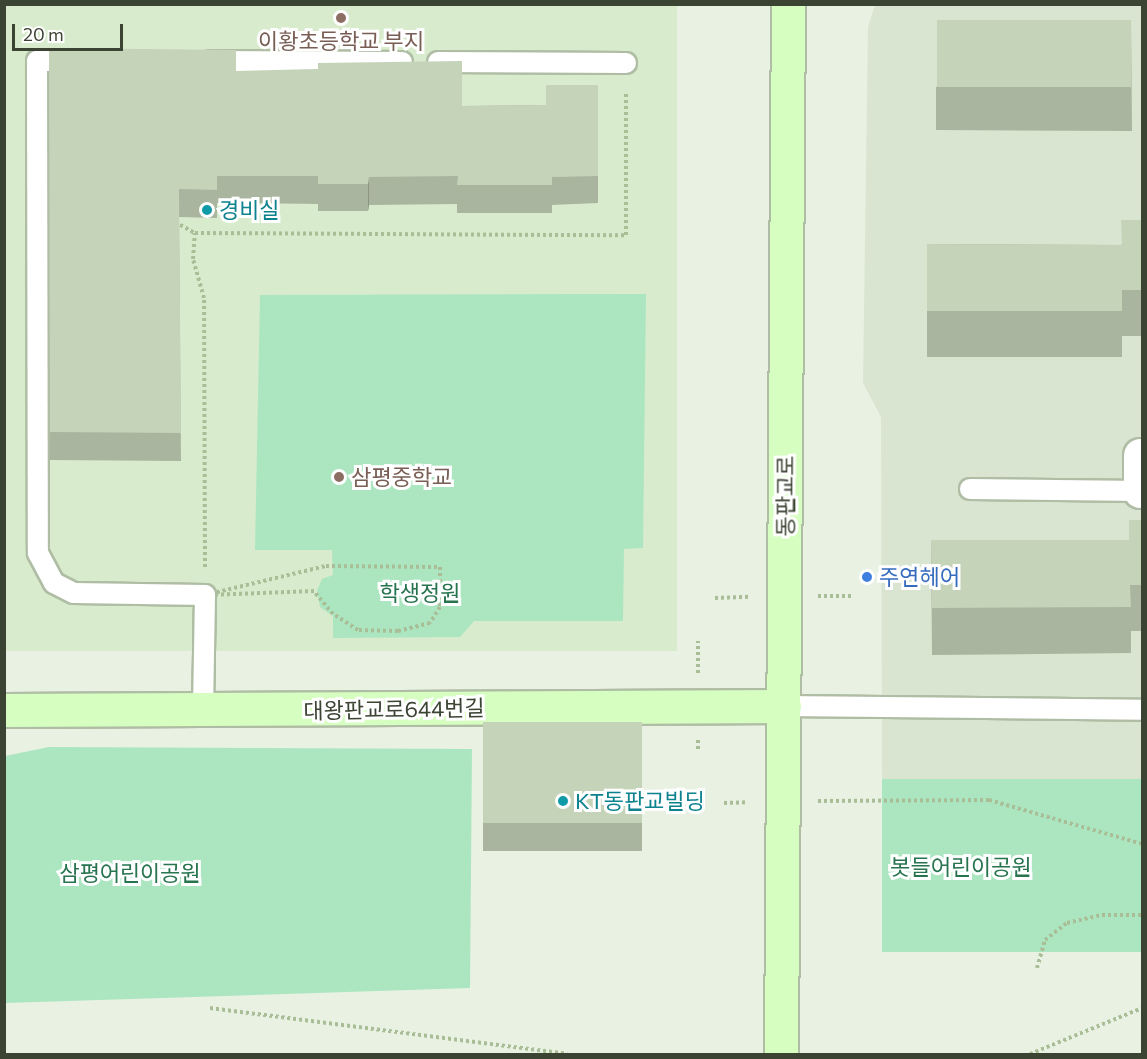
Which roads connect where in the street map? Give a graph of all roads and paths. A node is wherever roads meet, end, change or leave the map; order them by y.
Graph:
1 (788, 4) edge
2 (96, 61) edge
3 (190, 61) edge
4 (626, 63) joint
5 (169, 222) edge
6 (195, 233) junction
7 (1140, 455) dead end
8 (970, 489) dead end
9 (1141, 491) edge
10 (205, 571) dead end
11 (205, 589) junction
12 (784, 706) junction
13 (4, 710) edge
14 (1143, 710) edge
15 (203, 711) junction
16 (856, 801) dead end
17 (1143, 844) edge
18 (1143, 915) edge
19 (1037, 968) dead end
20 (210, 1008) dead end
21 (1143, 1008) edge
22 (567, 1054) edge
23 (781, 1054) edge
24 (1030, 1054) edge

1 - 12 main road, 동판교로
2 - 11 lane
3 - 4 lane
4 - 6 path
5 - 6 path
6 - 10 path
7 - 9 street
8 - 9 lane
11 - 11 path
11 - 15 lane
12 - 14 lane
12 - 15 main road, 대왕판교로644번길
12 - 23 main road, 동판교로
13 - 15 main road, 대왕판교로644번길
16 - 17 path
18 - 19 path
20 - 22 path
21 - 24 path

